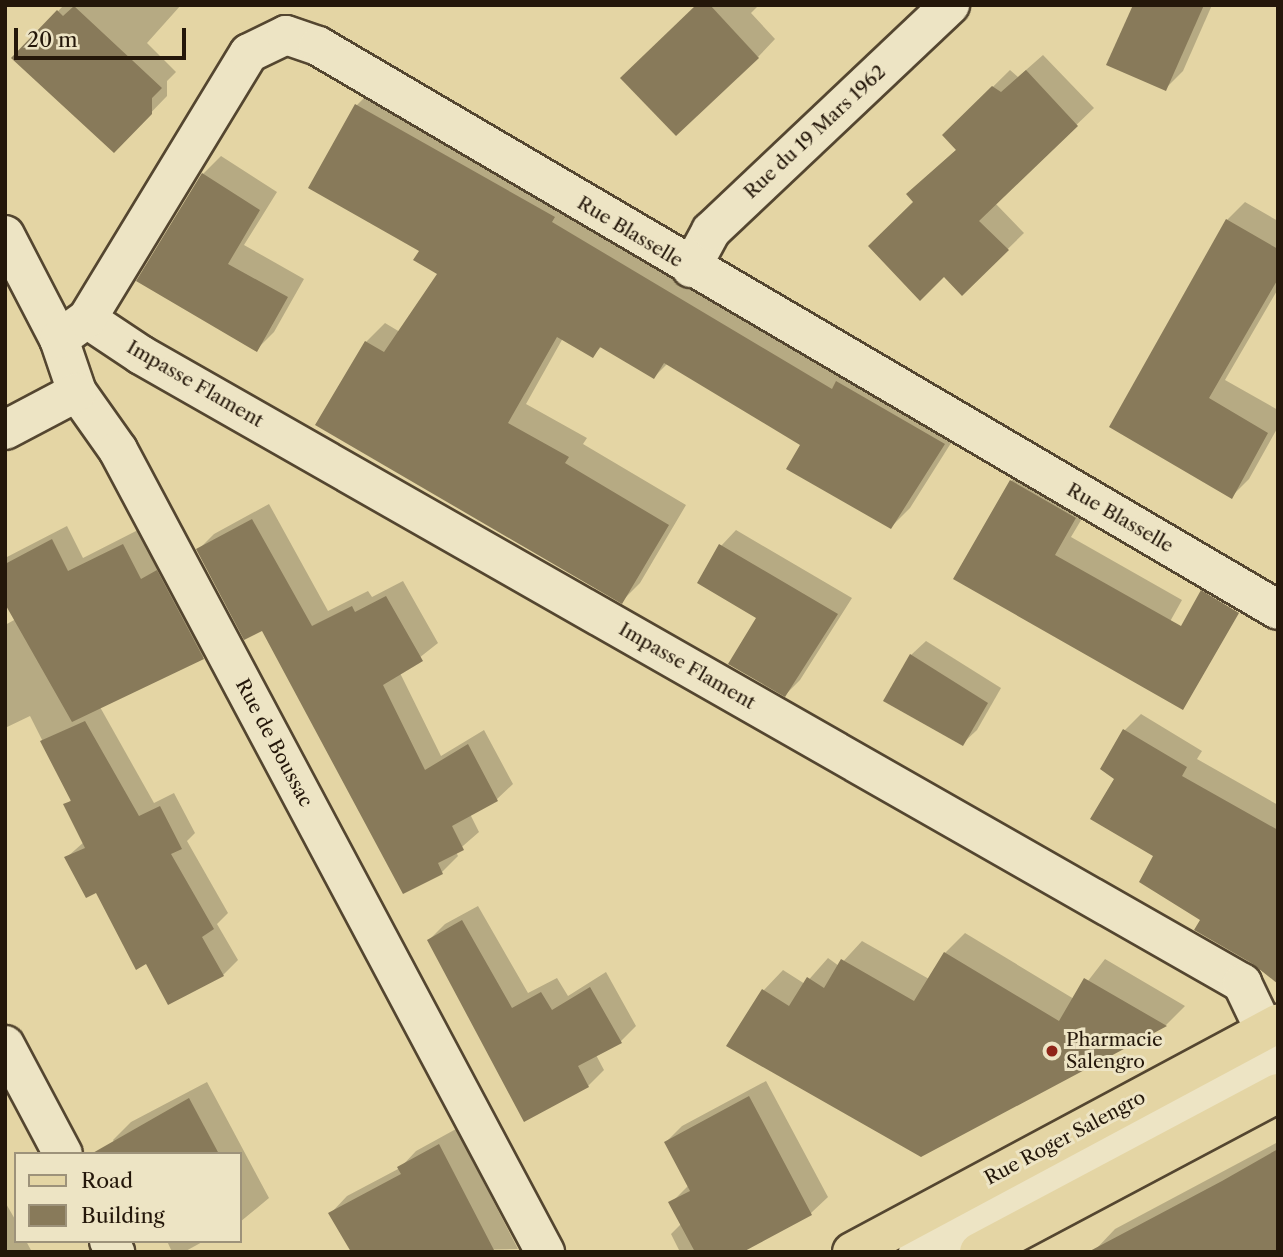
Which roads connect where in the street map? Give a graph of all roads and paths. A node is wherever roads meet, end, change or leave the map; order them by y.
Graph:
1 (950, 5) edge
2 (5, 235) edge
3 (691, 268) junction
4 (73, 329) junction
5 (77, 392) junction
6 (5, 430) edge
7 (1278, 610) edge
8 (1273, 1038) edge
9 (5, 1045) edge
10 (1278, 1093) edge
11 (62, 1152) edge
12 (545, 1252) edge
13 (852, 1252) edge
14 (918, 1252) edge
15 (979, 1252) edge

1 - 3 street, Rue du 19 Mars 1962
2 - 4 street, Rue de Boussac
3 - 4 street, Rue Blasselle
3 - 7 street, Rue Blasselle
4 - 5 street, Rue de Boussac
4 - 8 street, Impasse Flament
5 - 6 street
5 - 12 street, Rue de Boussac
8 - 13 main road, Rue Roger Salengro
8 - 14 street
9 - 11 street
10 - 15 main road

